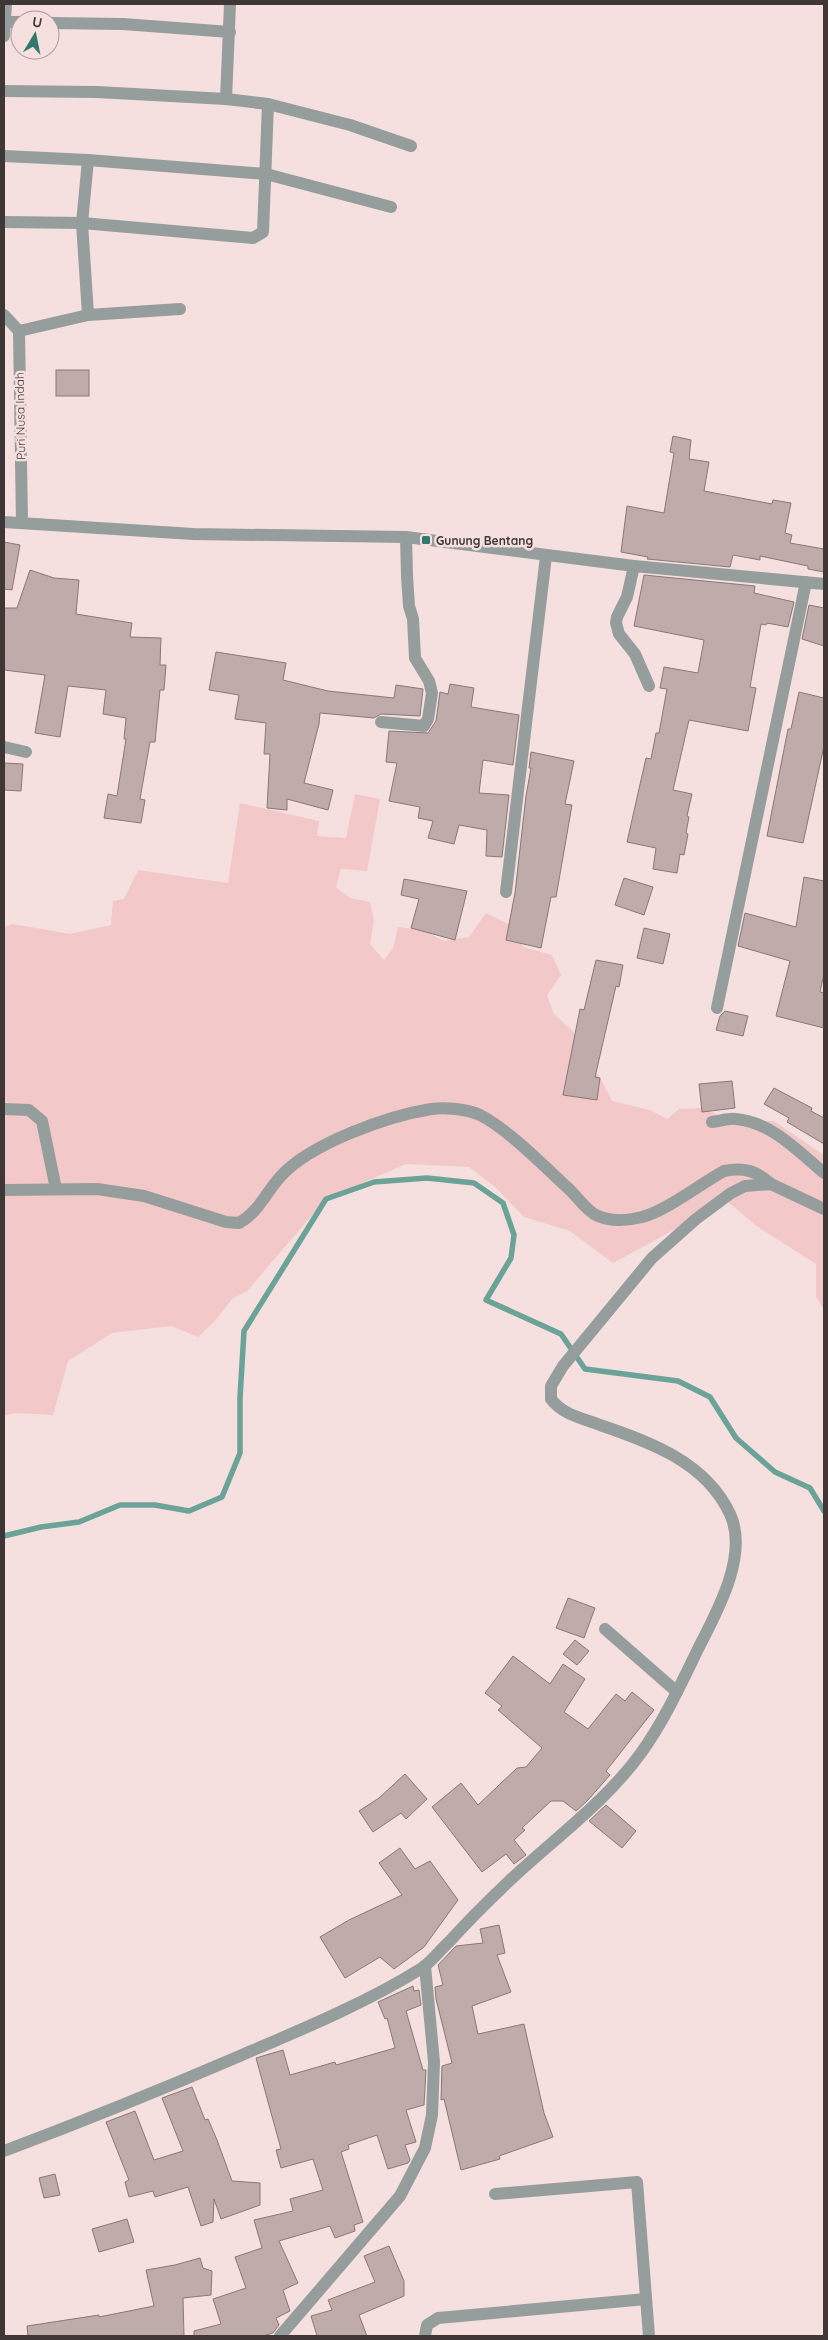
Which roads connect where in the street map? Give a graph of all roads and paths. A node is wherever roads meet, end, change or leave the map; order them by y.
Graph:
1 (6, 4) edge
2 (230, 4) edge
3 (4, 22) edge
4 (60, 23) edge
5 (230, 32) junction
6 (4, 36) edge
7 (4, 91) edge
8 (226, 99) junction
9 (268, 104) junction
10 (411, 146) dead end
11 (4, 156) edge
12 (88, 160) junction
13 (266, 174) junction
14 (391, 208) dead end
15 (4, 222) edge
16 (82, 223) junction
17 (180, 309) dead end
18 (4, 315) edge
19 (88, 315) junction
20 (19, 331) junction
21 (4, 522) edge
22 (22, 524) junction
23 (406, 537) junction
24 (546, 556) junction
25 (634, 566) junction
26 (806, 582) junction
27 (824, 584) edge
28 (649, 686) dead end
29 (381, 722) dead end
30 (4, 748) edge
31 (26, 752) dead end
32 (506, 892) dead end
33 (717, 1008) dead end
34 (4, 1109) edge
35 (712, 1122) dead end
36 (824, 1173) edge
37 (772, 1184) junction
38 (56, 1189) junction
39 (4, 1190) edge
40 (824, 1209) edge
41 (604, 1629) dead end
42 (677, 1692) junction
43 (425, 1966) junction
44 (4, 2151) edge
45 (495, 2194) dead end
46 (646, 2299) junction
47 (280, 2336) edge
48 (425, 2336) edge
49 (649, 2336) edge

1 - 3 street
2 - 5 street
3 - 6 street
4 - 5 street
5 - 8 street
7 - 8 street
8 - 9 street
9 - 10 street
9 - 13 street
11 - 12 street
12 - 13 street
12 - 16 street
13 - 14 street
13 - 16 street
15 - 16 street
16 - 19 street
17 - 19 street
18 - 20 street
19 - 20 street
20 - 22 street, Puri Nusa Indah
21 - 22 street
22 - 23 street
23 - 24 street
23 - 29 street
24 - 25 street
24 - 32 street
25 - 26 street
25 - 28 street
26 - 27 street
26 - 33 street
30 - 31 street
34 - 38 street
35 - 36 street
37 - 38 street
37 - 40 street
37 - 42 street
38 - 39 street
41 - 42 street
42 - 43 street
43 - 44 street
43 - 47 street
45 - 46 street
46 - 48 street
46 - 49 street

